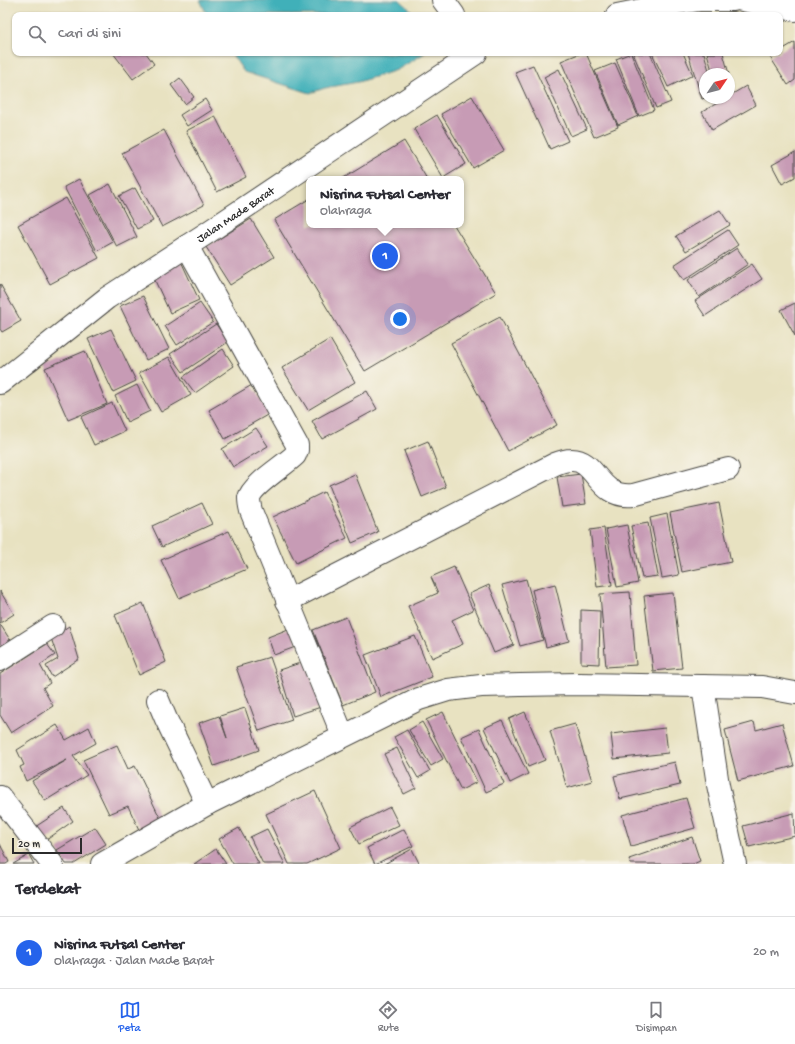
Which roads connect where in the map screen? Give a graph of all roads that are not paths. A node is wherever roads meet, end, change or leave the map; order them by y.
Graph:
1 (443, 0) edge
2 (733, 0) edge
3 (742, 0) edge
4 (795, 10) edge
5 (452, 12) edge
6 (632, 12) edge
7 (472, 56) edge
8 (187, 246) junction
9 (0, 383) edge
10 (728, 469) dead end
11 (287, 601) junction
12 (53, 626) dead end
13 (0, 660) edge
14 (703, 686) junction
15 (795, 694) edge
16 (158, 700) dead end
17 (343, 736) junction
18 (0, 797) edge
19 (206, 804) junction
20 (52, 864) edge
21 (102, 864) edge
22 (735, 864) edge

1 - 5 street
2 - 6 street
3 - 4 street
7 - 8 street, Jalan Made Barat
8 - 9 street, Jalan Made Barat
8 - 11 street
10 - 11 street
11 - 17 street
12 - 13 street
14 - 15 street
14 - 17 street
14 - 22 street
16 - 19 street
17 - 19 street
18 - 20 street
19 - 21 street

